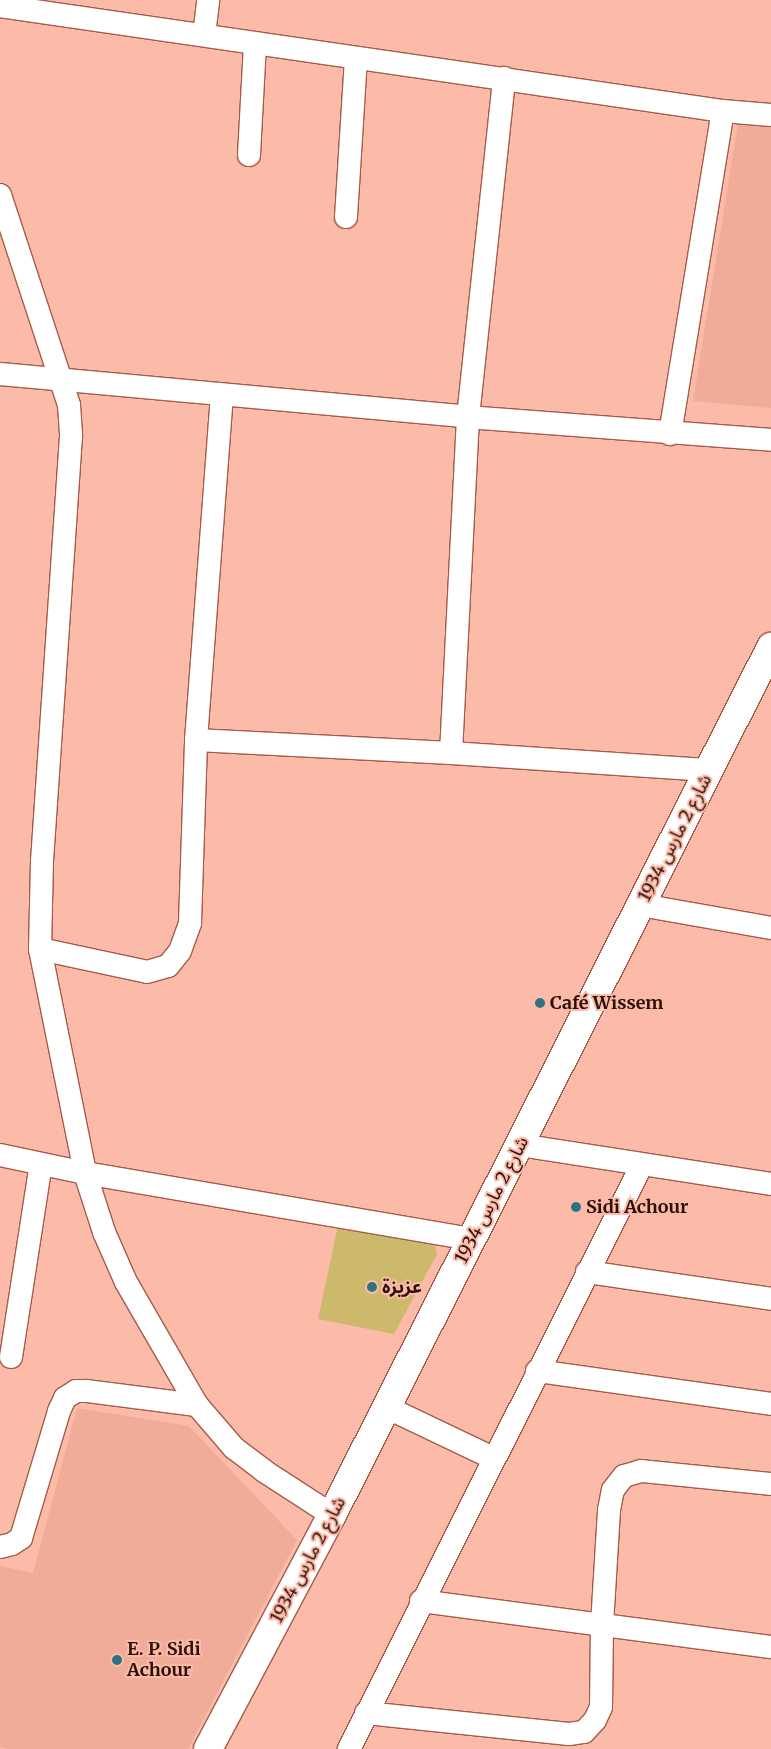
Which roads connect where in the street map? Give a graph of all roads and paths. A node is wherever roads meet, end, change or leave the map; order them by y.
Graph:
1 (208, 0) edge
2 (0, 6) edge
3 (204, 35) junction
4 (254, 44) junction
5 (356, 58) junction
6 (504, 78) junction
7 (723, 110) junction
8 (771, 115) edge
9 (249, 155) dead end
10 (0, 195) edge
11 (346, 217) dead end
12 (0, 374) edge
13 (63, 380) junction
14 (222, 395) junction
15 (468, 417) junction
16 (670, 434) junction
17 (771, 440) edge
18 (771, 647) edge
19 (196, 740) junction
20 (451, 753) junction
21 (709, 770) junction
22 (642, 905) junction
23 (771, 928) edge
24 (40, 949) junction
25 (520, 1145) junction
26 (0, 1155) edge
27 (41, 1164) junction
28 (642, 1165) junction
29 (85, 1173) junction
30 (771, 1184) edge
31 (472, 1239) junction
32 (587, 1272) junction
33 (771, 1299) edge
34 (11, 1357) dead end
35 (538, 1371) junction
36 (197, 1404) junction
37 (771, 1404) edge
38 (386, 1407) junction
39 (493, 1458) junction
40 (771, 1484) edge
41 (332, 1515) junction
42 (0, 1547) edge
43 (421, 1601) junction
44 (602, 1624) junction
45 (771, 1647) edge
46 (366, 1713) junction
47 (208, 1749) edge
48 (348, 1749) edge

1 - 3 street
2 - 3 street
3 - 4 street
4 - 5 street
4 - 9 street
5 - 6 street
5 - 11 street
6 - 7 street
6 - 15 street
7 - 8 street
7 - 16 street
10 - 13 street
12 - 13 street
13 - 14 street
13 - 24 street
14 - 15 street
14 - 19 street
15 - 16 street
15 - 20 street
16 - 17 street
18 - 21 street, شارع 2 مارس 1934
19 - 20 street
19 - 24 street
20 - 21 street
21 - 22 street, شارع 2 مارس 1934
22 - 23 street
22 - 25 street, شارع 2 مارس 1934
24 - 29 street
25 - 28 street
25 - 31 street, شارع 2 مارس 1934
26 - 27 street
27 - 29 street
27 - 34 street
28 - 30 street
28 - 32 street
29 - 31 street
29 - 36 street
31 - 38 street, شارع 2 مارس 1934
32 - 33 street
32 - 35 street
35 - 37 street
35 - 39 street
36 - 41 street
36 - 42 street
38 - 39 street
38 - 41 street, شارع 2 مارس 1934
39 - 43 street
40 - 44 street
41 - 47 street, شارع 2 مارس 1934
43 - 44 street
43 - 46 street
44 - 45 street
44 - 46 street
46 - 48 street

